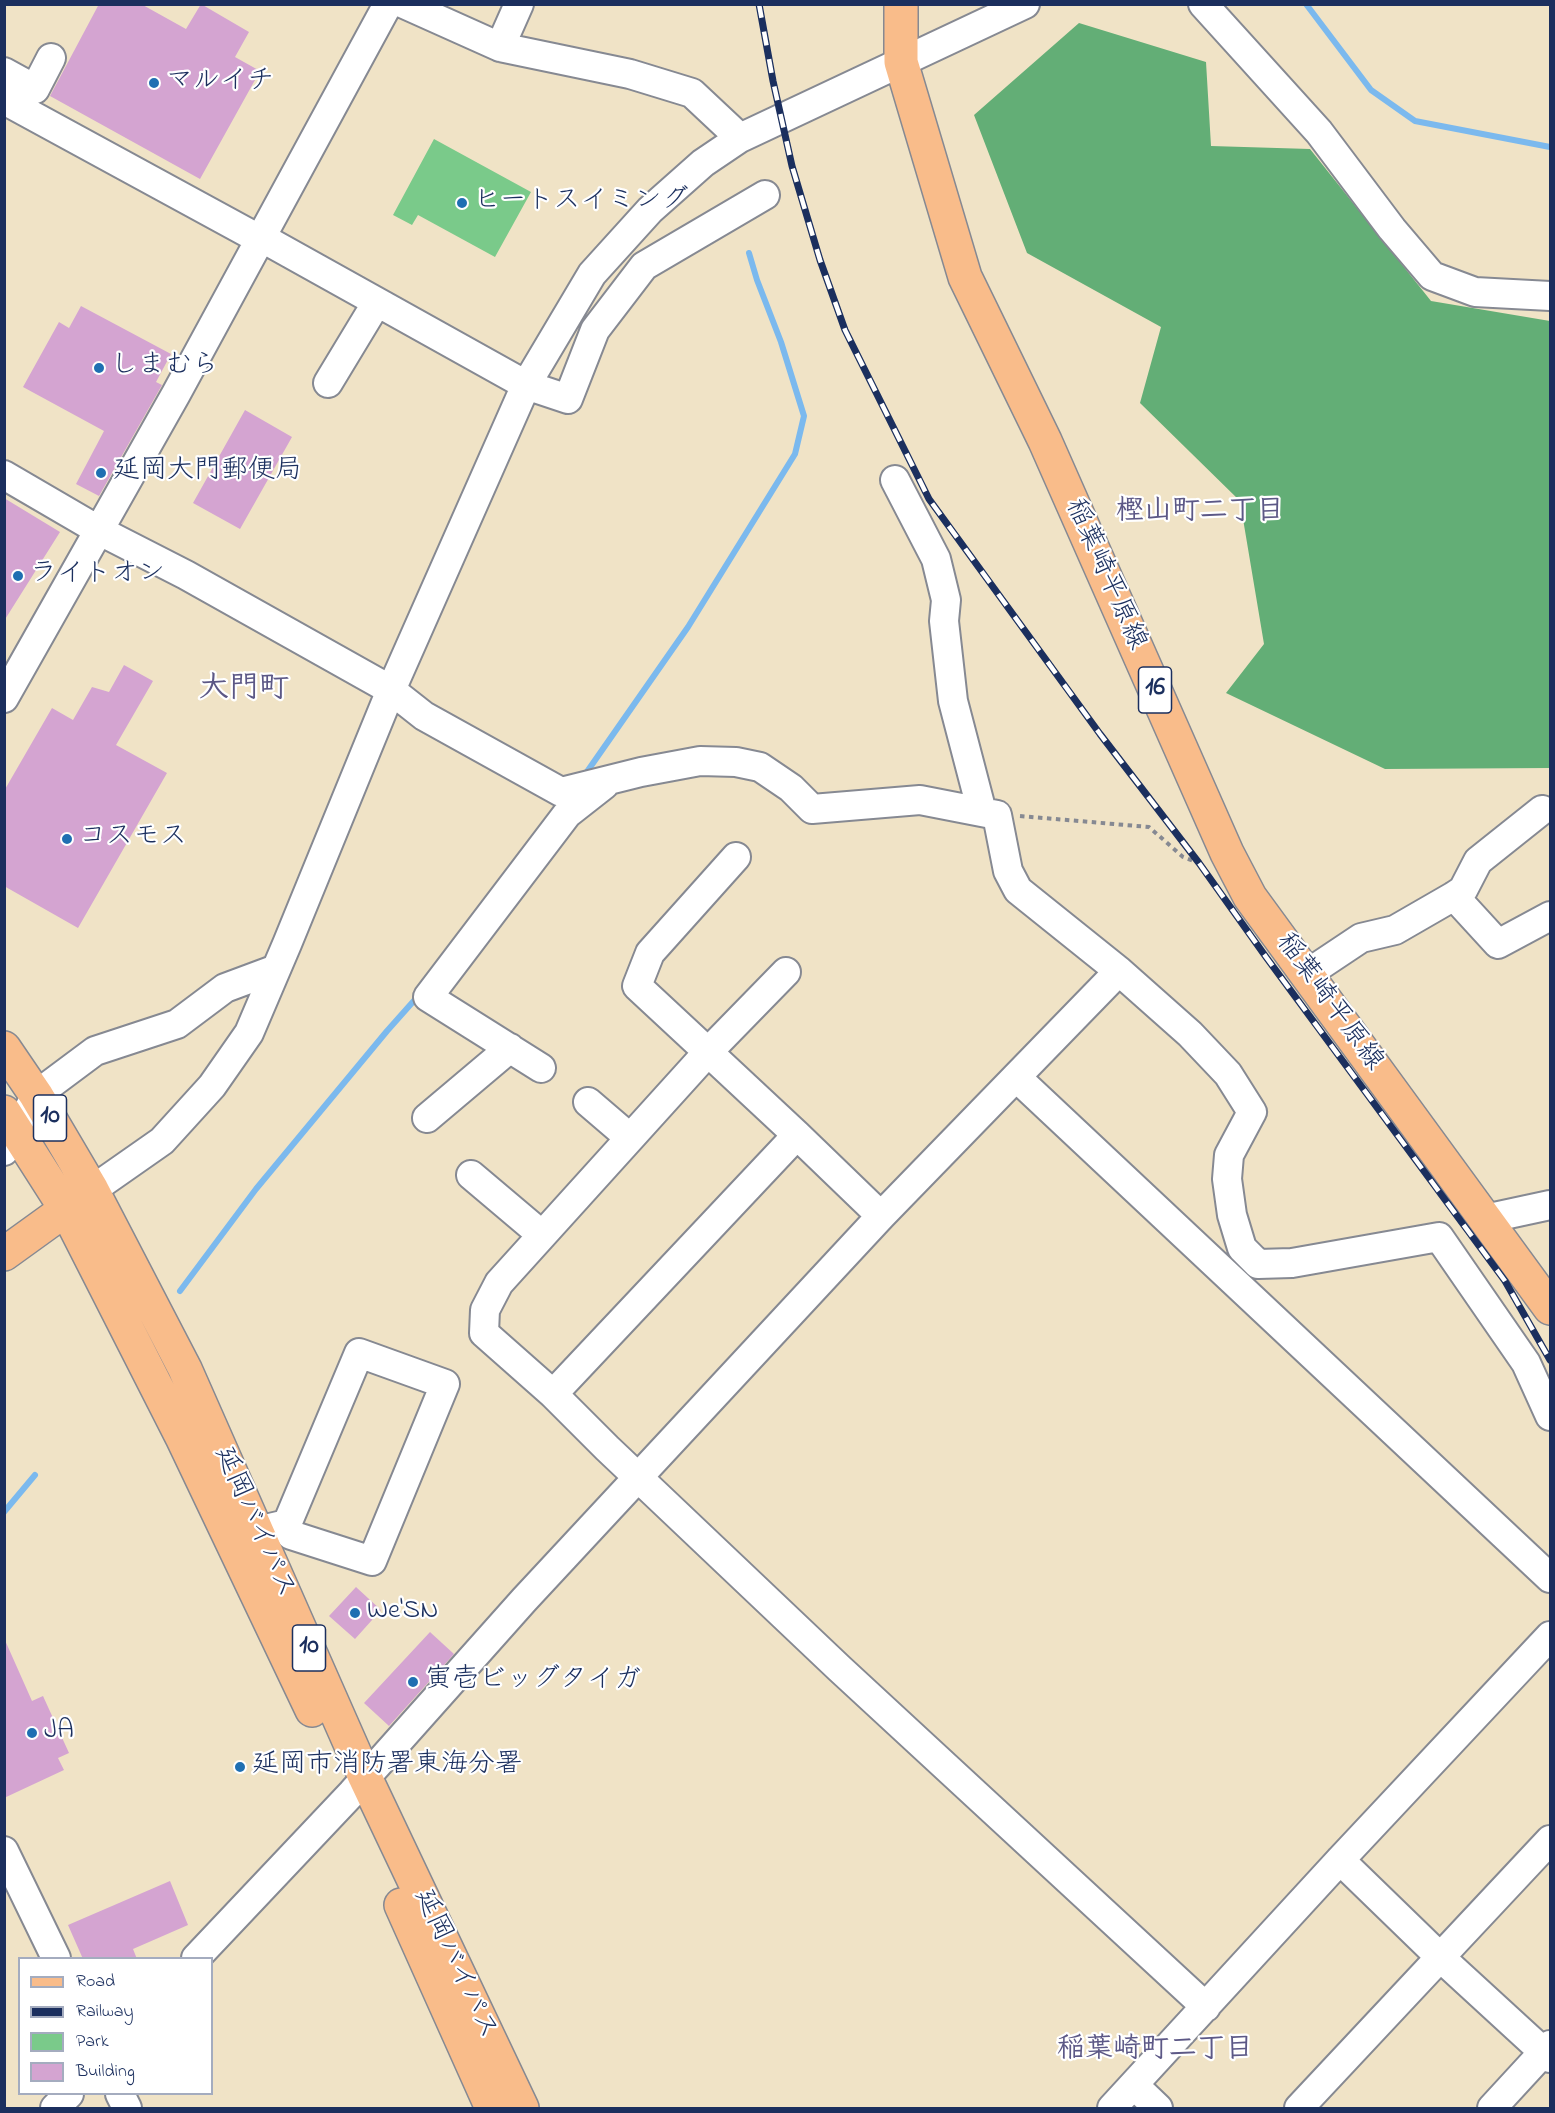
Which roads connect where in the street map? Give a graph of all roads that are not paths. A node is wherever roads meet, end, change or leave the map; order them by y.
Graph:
1 (388, 4) edge
2 (404, 4) edge
3 (519, 4) edge
4 (901, 4) edge
5 (1025, 4) edge
6 (1203, 4) edge
7 (500, 47) junction
8 (51, 58) dead end
9 (901, 62) junction
10 (4, 72) edge
11 (4, 100) edge
12 (740, 138) junction
13 (765, 195) dead end
14 (261, 240) junction
15 (1551, 296) edge
16 (377, 302) junction
17 (328, 382) dead end
18 (526, 385) junction
19 (4, 475) edge
20 (895, 480) dead end
21 (100, 531) junction
22 (391, 690) junction
23 (4, 698) edge
24 (602, 782) junction
25 (1542, 810) dead end
26 (990, 813) junction
27 (736, 857) dead end
28 (1455, 896) junction
29 (1551, 916) edge
30 (276, 969) junction
31 (1119, 971) junction
32 (786, 972) dead end
33 (1307, 974) junction
34 (4, 1048) edge
35 (510, 1048) junction
36 (708, 1052) junction
37 (541, 1068) dead end
38 (1016, 1077) junction
39 (36, 1095) junction
40 (588, 1102) dead end
41 (427, 1118) dead end
42 (9, 1132) edge
43 (797, 1135) junction
44 (630, 1138) junction
45 (471, 1175) dead end
46 (79, 1199) junction
47 (1551, 1205) edge
48 (880, 1216) junction
49 (1485, 1219) junction
50 (542, 1236) junction
51 (4, 1254) edge
52 (1551, 1308) edge
53 (553, 1394) junction
54 (1551, 1416) edge
55 (639, 1477) junction
56 (272, 1527) junction
57 (1551, 1578) edge
58 (1551, 1636) edge
59 (359, 1785) junction
60 (1551, 1840) edge
61 (4, 1851) edge
62 (1340, 1860) junction
63 (55, 1957) edge
64 (197, 1957) edge
65 (1440, 1957) junction
66 (1206, 2007) junction
67 (1548, 2052) edge
68 (1134, 2085) junction
69 (68, 2095) edge
70 (120, 2095) edge
71 (55, 2109) edge
72 (127, 2109) edge
73 (492, 2109) edge
74 (522, 2109) edge
75 (1112, 2109) edge
76 (1158, 2109) edge
77 (1299, 2109) edge
78 (1492, 2109) edge

1 - 14 street
2 - 7 street
3 - 7 street
4 - 9 main road, 稲葉崎平原線 / 16
5 - 9 street
6 - 15 street
7 - 12 street
8 - 10 street
9 - 12 street
9 - 33 main road, 稲葉崎平原線 / 16
11 - 14 street
12 - 18 street
13 - 18 street
14 - 16 street
14 - 21 street
16 - 17 street
16 - 18 street
18 - 22 street
19 - 21 street
20 - 26 street
21 - 22 street
21 - 23 street
22 - 24 street
22 - 30 street
24 - 26 street
24 - 35 street
25 - 28 street
26 - 31 street
27 - 36 street
28 - 29 street
28 - 33 street
30 - 39 street
30 - 46 street
31 - 38 street
31 - 54 street
32 - 36 street
33 - 49 main road, 稲葉崎平原線 / 16
34 - 39 main road, 延岡バイパス / 10
35 - 37 street
35 - 41 street
36 - 43 street
36 - 44 street
38 - 48 street
38 - 57 street
39 - 42 street
39 - 46 main road, 延岡バイパス / 10
40 - 44 street
42 - 46 main road, 延岡バイパス / 10
43 - 48 street
43 - 53 street
44 - 50 street
45 - 50 street
46 - 51 main road
46 - 56 main road, 延岡バイパス / 10
46 - 59 main road, 延岡バイパス / 10
47 - 49 street
48 - 55 street
49 - 52 main road, 稲葉崎平原線 / 16
50 - 53 street
53 - 55 street
55 - 59 street
55 - 66 street
56 - 56 street
56 - 59 main road, 延岡バイパス / 10
58 - 62 street
59 - 64 street
59 - 73 main road, 延岡バイパス / 10
59 - 74 main road, 延岡バイパス / 10
60 - 65 street
61 - 63 street
62 - 65 street
62 - 66 street
65 - 67 street
65 - 77 street
66 - 68 street
67 - 78 street
68 - 75 street
68 - 76 street
69 - 71 street
70 - 72 street

